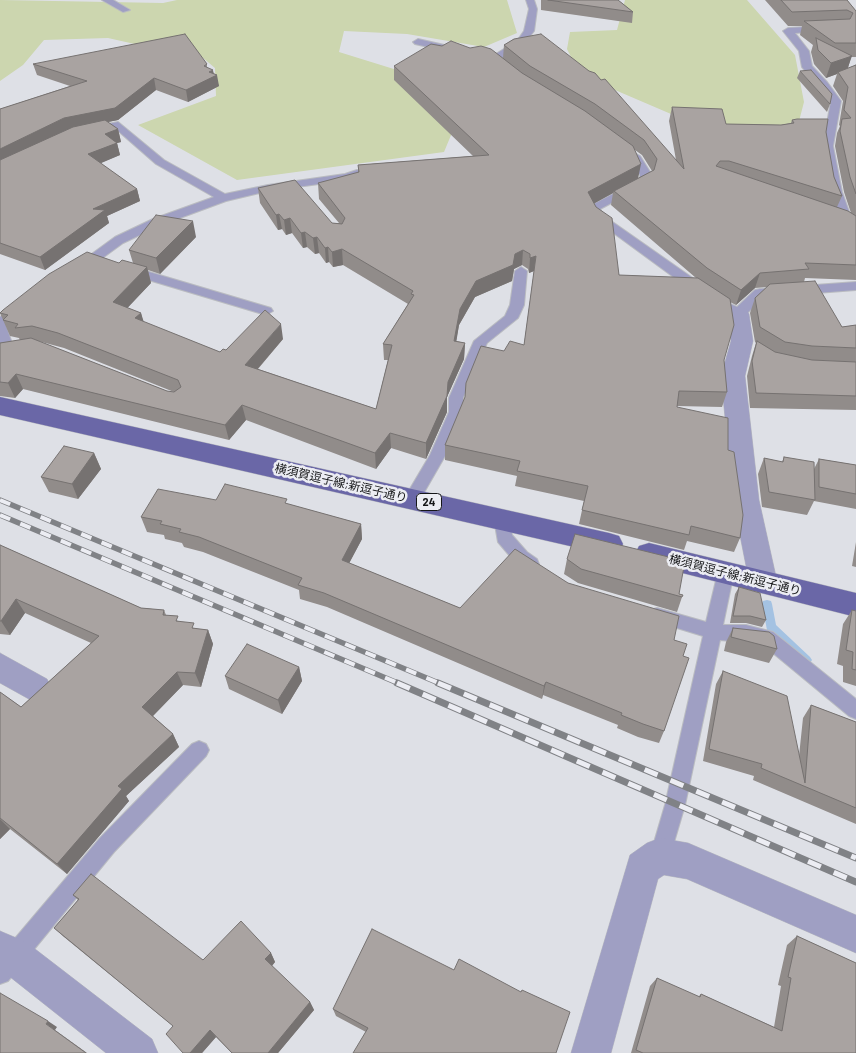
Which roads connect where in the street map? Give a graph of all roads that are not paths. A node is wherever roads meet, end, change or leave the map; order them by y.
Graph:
1 (106, 0) edge
2 (530, 0) edge
3 (126, 10) dead end
4 (833, 29) edge
5 (418, 42) dead end
6 (466, 53) edge
7 (506, 66) edge
8 (82, 132) edge
9 (620, 146) edge
10 (369, 168) edge
11 (299, 184) junction
12 (223, 198) junction
13 (310, 198) edge
14 (829, 215) edge
15 (852, 225) edge
16 (94, 260) junction
17 (521, 271) dead end
18 (72, 272) edge
19 (856, 286) edge
20 (33, 297) edge
21 (266, 311) edge
22 (738, 314) junction
23 (0, 326) edge
24 (23, 349) edge
25 (4, 354) edge
26 (0, 406) edge
27 (412, 499) junction
28 (502, 519) junction
29 (542, 571) edge
30 (726, 572) junction
31 (763, 581) junction
32 (856, 605) edge
33 (638, 609) edge
34 (713, 632) junction
35 (0, 667) edge
36 (36, 689) dead end
37 (856, 710) edge
38 (199, 750) dead end
39 (660, 856) junction
40 (856, 934) edge
41 (4, 959) edge
42 (138, 1053) edge
43 (591, 1053) edge

1 - 3 lane
2 - 7 lane
4 - 15 lane
5 - 6 lane
8 - 12 lane
9 - 22 lane
10 - 11 lane
11 - 12 lane
11 - 13 lane
12 - 16 lane
14 - 15 lane
16 - 18 lane
16 - 21 lane
17 - 27 lane
19 - 22 lane
20 - 23 lane
22 - 31 street
23 - 25 lane
24 - 25 lane
26 - 27 main road, 横須賀逗子線;新逗子通り / 24
27 - 28 main road, 横須賀逗子線;新逗子通り / 24
28 - 29 lane
28 - 30 main road, 横須賀逗子線;新逗子通り / 24
30 - 31 main road, 横須賀逗子線;新逗子通り / 24
30 - 34 lane
31 - 32 main road, 横須賀逗子線;新逗子通り / 24
33 - 34 lane
34 - 37 lane
34 - 39 lane
35 - 36 street
38 - 41 lane
39 - 40 street
39 - 43 street
41 - 42 street

